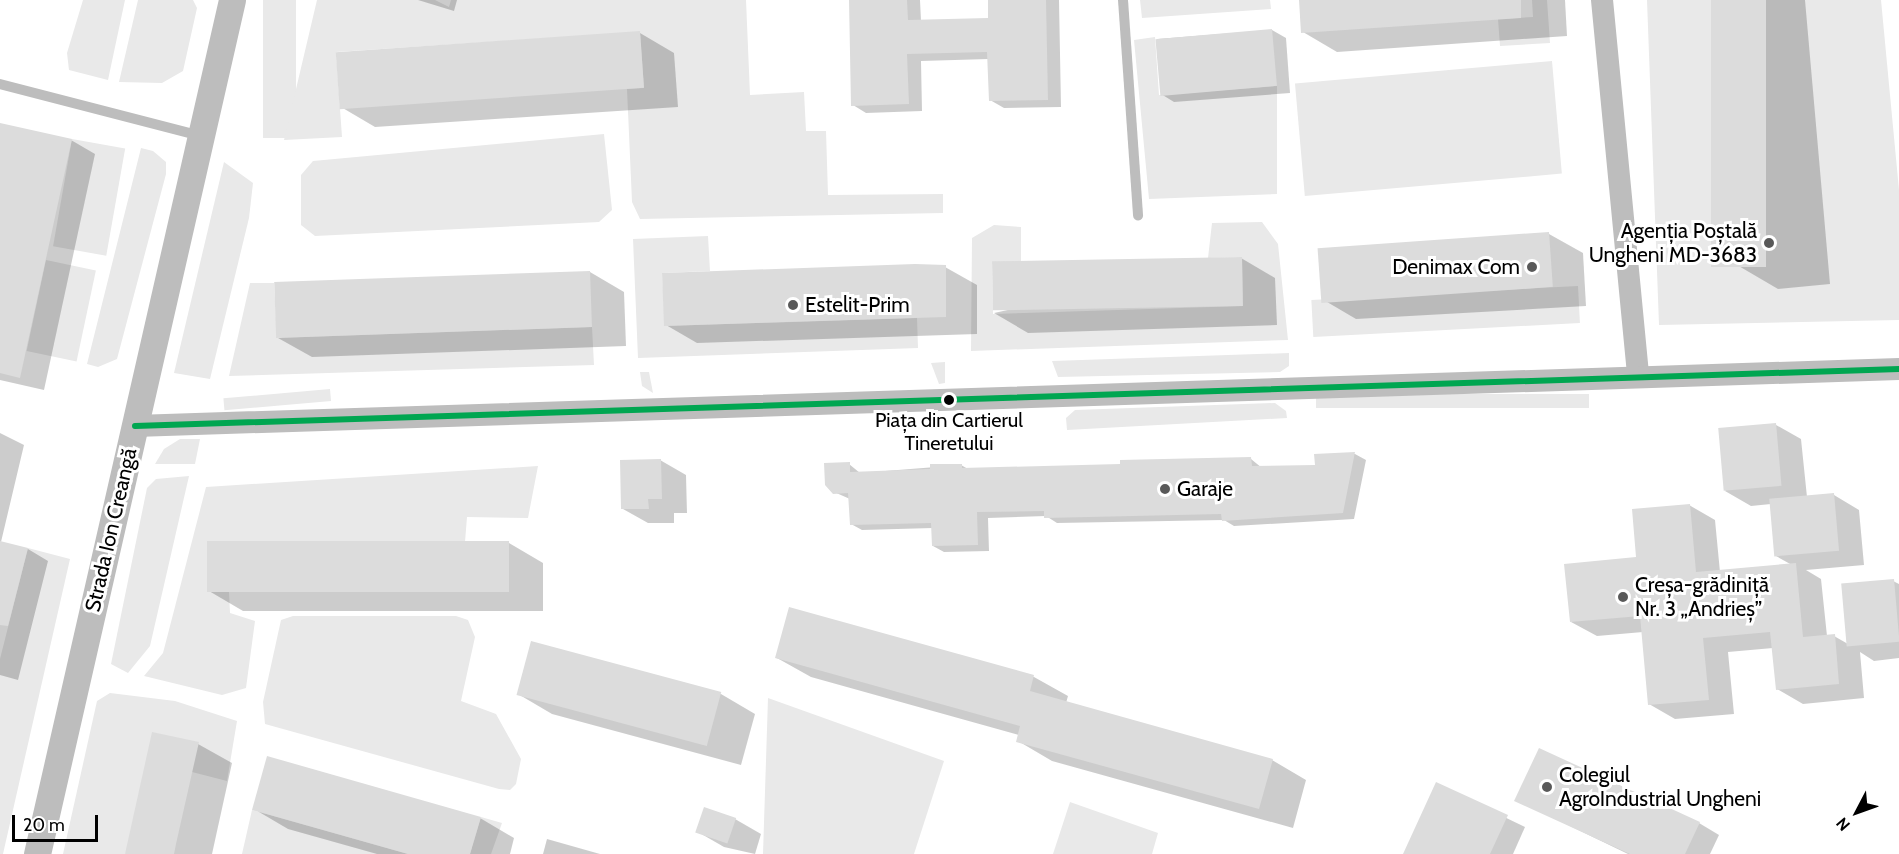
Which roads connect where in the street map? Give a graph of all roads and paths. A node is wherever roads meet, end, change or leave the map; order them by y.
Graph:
1 (232, 0) edge
2 (1123, 0) edge
3 (1602, 0) edge
4 (0, 84) edge
5 (201, 136) junction
6 (1138, 215) dead end
7 (1899, 369) edge
8 (1638, 376) junction
9 (135, 426) junction
10 (38, 854) edge

1 - 5 street, Strada Ion Creangă
2 - 6 lane
3 - 8 street
4 - 5 lane
5 - 9 street, Strada Ion Creangă
7 - 8 street
8 - 9 street
9 - 10 street, Strada Ion Creangă

